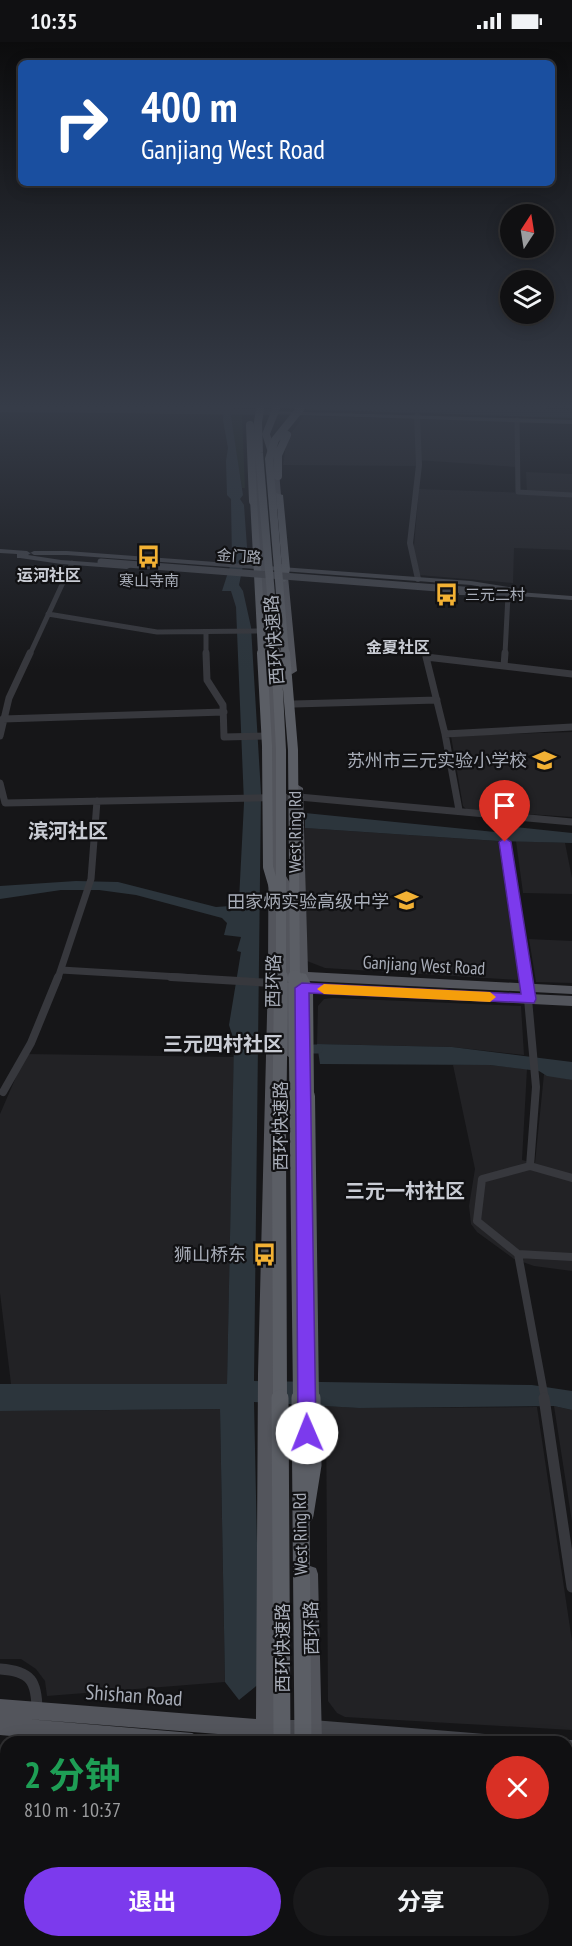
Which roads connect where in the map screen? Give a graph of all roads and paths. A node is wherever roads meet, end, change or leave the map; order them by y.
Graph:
1 (253, 493) edge
2 (256, 493) edge
3 (262, 493) edge
4 (272, 493) edge
5 (277, 493) edge
6 (279, 493) edge
7 (416, 493) edge
8 (534, 493) edge
9 (572, 495) edge
10 (0, 553) edge
11 (21, 554) junction
12 (72, 563) junction
13 (260, 572) junction
14 (285, 572) junction
15 (418, 579) junction
16 (524, 593) junction
17 (508, 595) junction
18 (572, 596) edge
19 (48, 614) junction
20 (288, 630) junction
21 (267, 631) junction
22 (206, 632) junction
23 (504, 666) junction
24 (572, 674) edge
25 (437, 700) junction
26 (294, 704) junction
27 (224, 712) junction
28 (3, 719) junction
29 (572, 728) edge
30 (445, 734) junction
31 (0, 736) edge
32 (273, 736) junction
33 (297, 736) junction
34 (0, 783) edge
35 (268, 797) junction
36 (299, 797) junction
37 (97, 801) junction
38 (459, 810) junction
39 (501, 814) junction
40 (572, 822) edge
41 (273, 866) junction
42 (282, 918) junction
43 (61, 970) junction
44 (270, 982) junction
45 (289, 982) junction
46 (304, 984) junction
47 (572, 990) edge
48 (528, 993) junction
49 (572, 1001) edge
50 (303, 1062) junction
51 (3, 1092) dead end
52 (530, 1166) junction
53 (572, 1178) edge
54 (518, 1254) junction
55 (572, 1257) edge
56 (300, 1555) junction
57 (572, 1587) edge
58 (0, 1669) edge
59 (0, 1708) edge
60 (0, 1726) edge
61 (34, 1727) edge
62 (265, 1735) edge
63 (129, 1736) edge
64 (282, 1736) edge
65 (288, 1736) edge
66 (310, 1736) edge
67 (310, 1736) edge

1 - 13 highway, bridge
2 - 13 main road, 西环路
3 - 42 highway, 西环快速路, bridge
4 - 56 highway, West Ring Rd, bridge
5 - 14 main road, 西环路
6 - 14 highway, bridge
7 - 15 street
8 - 9 street
10 - 11 main road, 金门路
11 - 12 main road
11 - 13 main road
11 - 16 main road, 金门路, bridge
12 - 13 main road, bridge
12 - 19 street
13 - 14 main road
13 - 21 main road, 西环路
13 - 42 highway, bridge
14 - 15 main road
14 - 17 main road
14 - 20 main road, 西环路
15 - 16 main road
16 - 17 main road
16 - 18 main road
17 - 23 street
19 - 22 street
19 - 28 street
20 - 21 street
20 - 26 main road, 西环路
21 - 22 street
21 - 32 main road, 西环路
22 - 27 street
23 - 24 street
23 - 25 street
25 - 26 street
25 - 30 street
26 - 33 main road, 西环路
27 - 28 street
27 - 32 street
28 - 31 street
29 - 30 street
30 - 38 street
32 - 33 street
32 - 35 main road, 西环路
33 - 36 main road, 西环路
34 - 37 street
35 - 36 street
35 - 37 street
35 - 41 main road, 西环路
36 - 38 street
36 - 46 main road, 西环路
37 - 43 street
38 - 39 street
39 - 40 street
39 - 48 street
41 - 44 main road, 西环路
41 - 45 main road
42 - 64 highway, 西环快速路, bridge
43 - 44 street
43 - 51 street
44 - 45 main road, Ganjiang West Road
44 - 62 main road, 西环路
45 - 46 main road, Ganjiang West Road
45 - 50 main road
46 - 48 main road, Ganjiang West Road
46 - 50 main road, 西环路
46 - 56 highway, bridge
47 - 48 main road, Ganjiang West Road
48 - 49 main road, Ganjiang West Road
48 - 52 street
50 - 67 main road, 西环路
52 - 53 street
52 - 54 street
54 - 55 street
54 - 57 street
56 - 66 highway, West Ring Rd, bridge
58 - 61 street
59 - 61 main road, Shishan Road
60 - 61 main road, Shishan Road
61 - 62 main road, Shishan Road
61 - 63 main road, Shishan Road
62 - 65 main road

